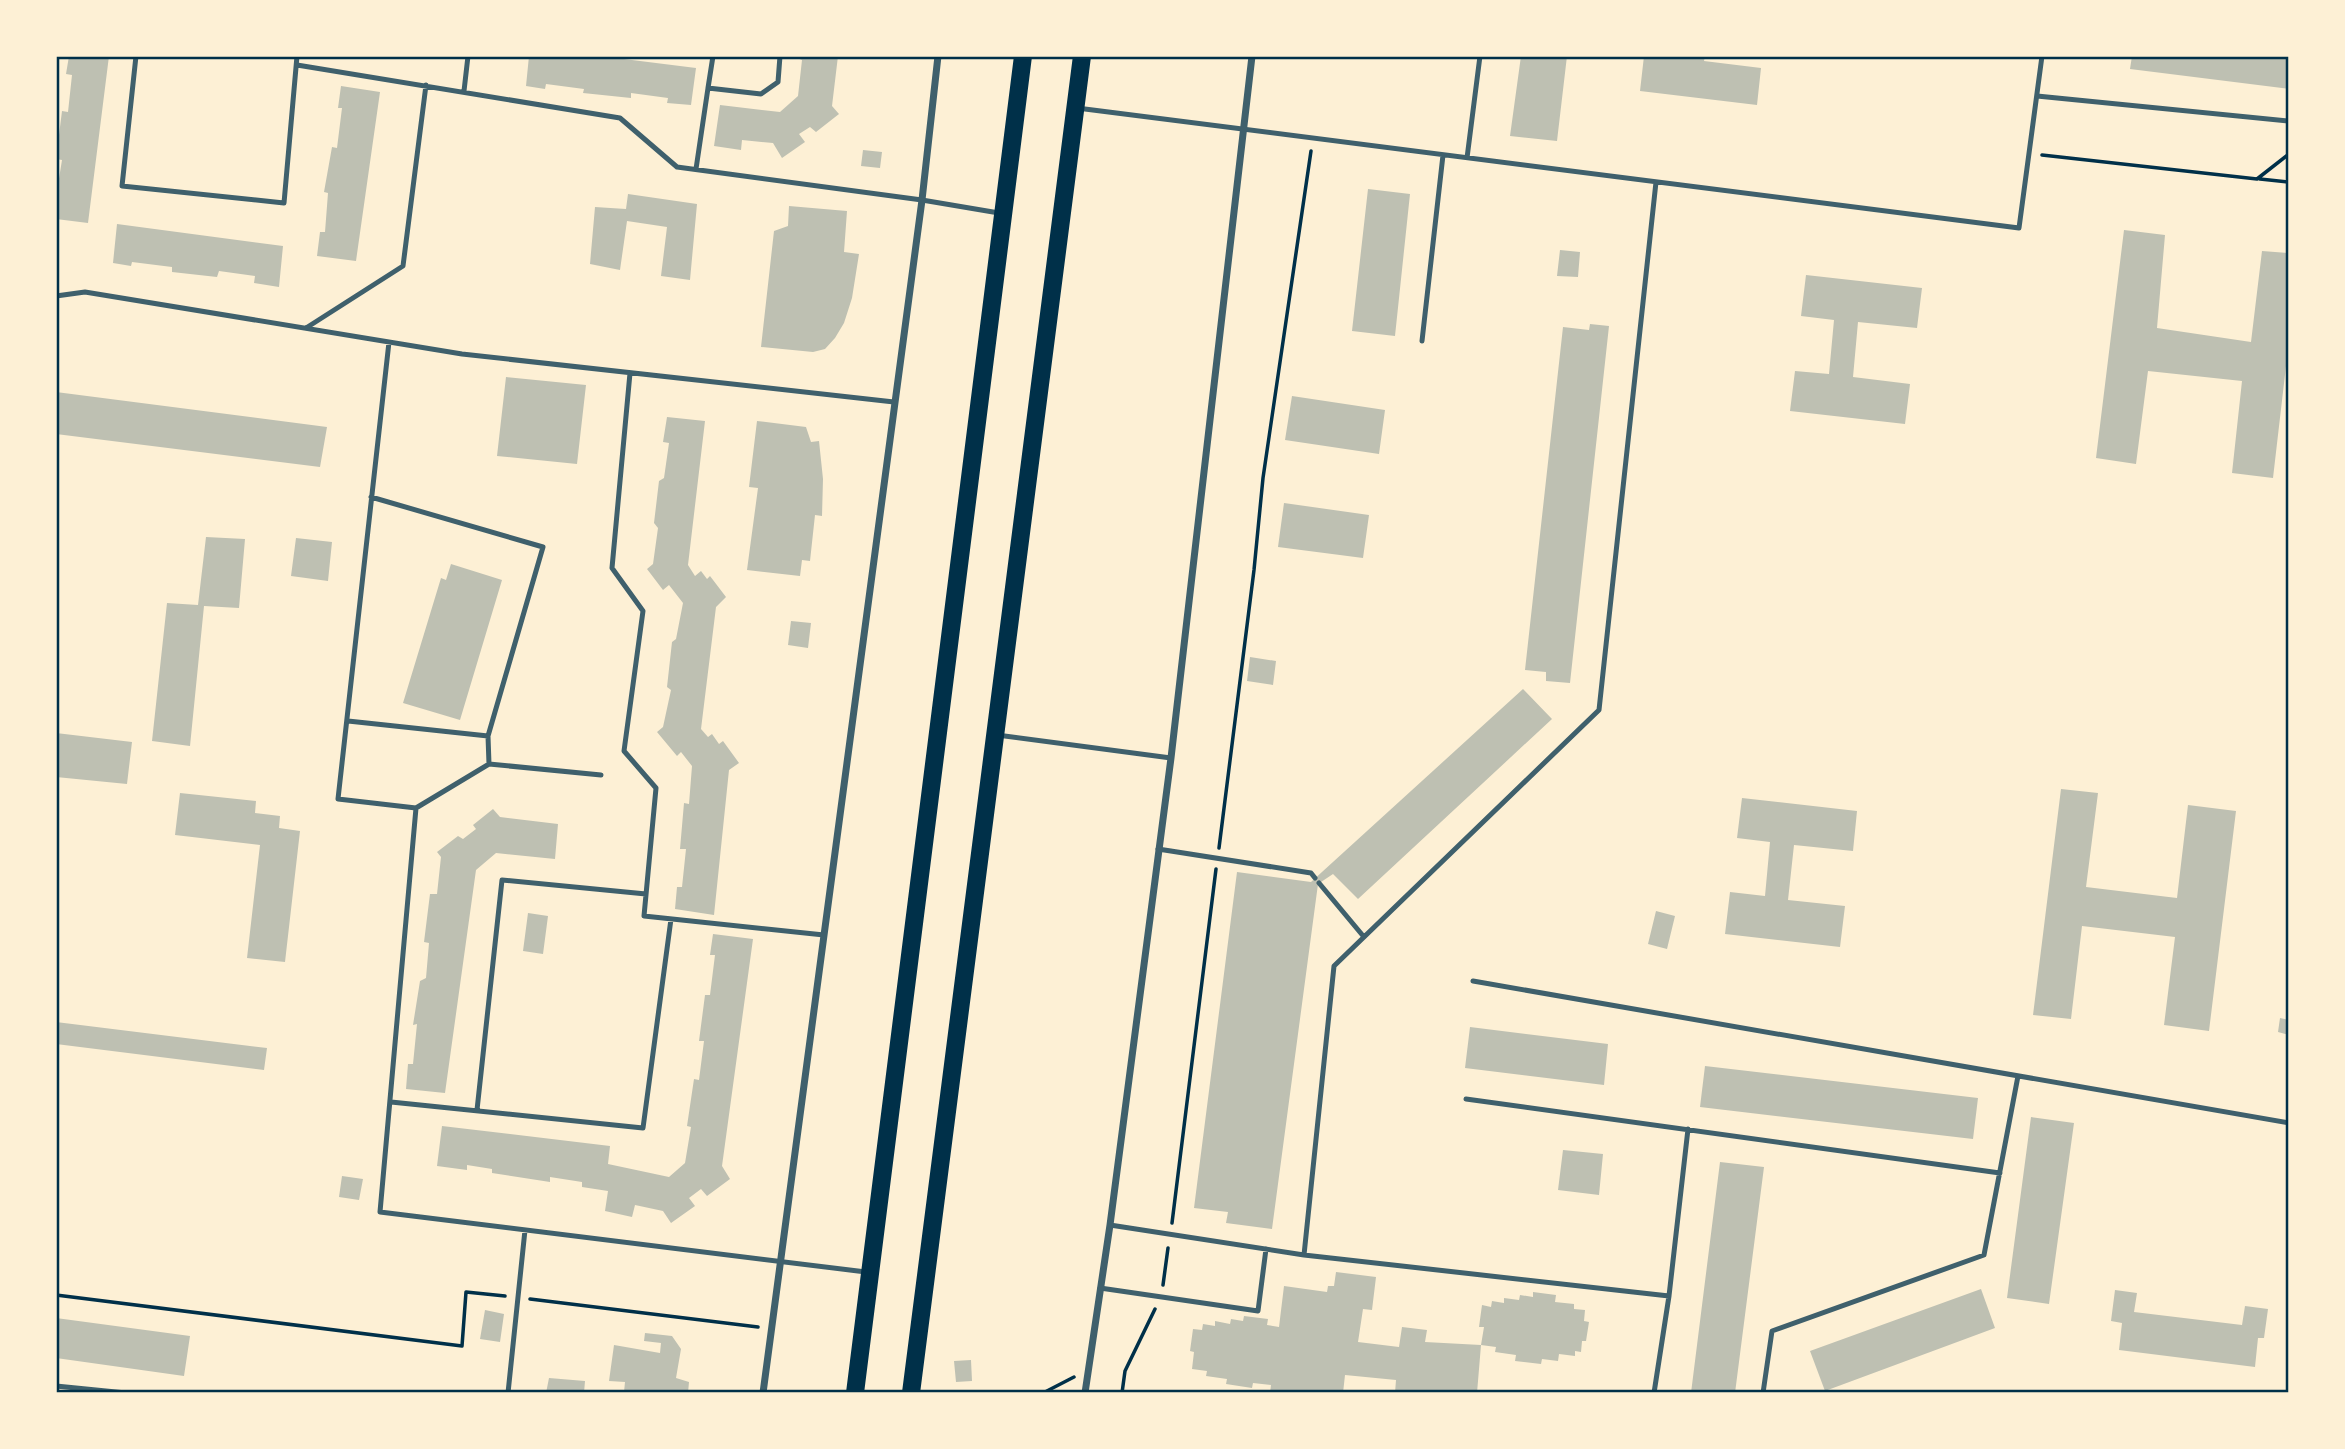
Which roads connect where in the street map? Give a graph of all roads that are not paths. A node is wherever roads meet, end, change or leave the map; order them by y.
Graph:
1 (136, 56) edge
2 (297, 56) edge
3 (468, 56) edge
4 (713, 56) edge
5 (780, 56) edge
6 (938, 56) edge
7 (1023, 56) edge
8 (1082, 56) edge
9 (1252, 56) edge
10 (1480, 56) edge
11 (2042, 56) edge
12 (297, 65) junction
13 (426, 85) junction
14 (708, 88) junction
15 (464, 91) junction
16 (2037, 96) junction
17 (1075, 108) junction
18 (2289, 121) edge
19 (1244, 130) junction
20 (1443, 155) junction
21 (1467, 158) junction
22 (696, 169) junction
23 (1656, 182) junction
24 (922, 200) junction
25 (1003, 214) junction
26 (56, 296) edge
27 (306, 328) junction
28 (1422, 341) dead end
29 (389, 342) junction
30 (630, 373) junction
31 (894, 402) junction
32 (372, 497) junction
33 (348, 720) junction
34 (997, 735) junction
35 (488, 736) junction
36 (1171, 758) junction
37 (489, 764) junction
38 (601, 775) dead end
39 (416, 808) junction
40 (1158, 849) junction
41 (646, 894) junction
42 (671, 919) junction
43 (824, 935) junction
44 (1364, 937) junction
45 (1473, 981) dead end
46 (2018, 1076) junction
47 (1466, 1099) dead end
48 (391, 1102) junction
49 (477, 1110) junction
50 (2289, 1123) edge
51 (1688, 1129) junction
52 (2000, 1173) junction
53 (1110, 1224) junction
54 (525, 1230) junction
55 (1266, 1249) junction
56 (1304, 1255) junction
57 (781, 1262) junction
58 (870, 1273) junction
59 (1100, 1288) junction
60 (1669, 1296) junction
61 (56, 1386) edge
62 (126, 1393) edge
63 (508, 1393) edge
64 (763, 1393) edge
65 (855, 1393) edge
66 (911, 1393) edge
67 (1085, 1393) edge
68 (1654, 1393) edge
69 (1763, 1393) edge

1 - 12 lane
2 - 12 lane
3 - 15 lane
4 - 14 lane
5 - 14 lane
6 - 24 street
7 - 25 main road
8 - 17 main road
9 - 19 street
10 - 21 lane
11 - 16 lane
12 - 13 lane
13 - 15 lane
13 - 27 lane
14 - 22 lane
15 - 22 lane
16 - 18 lane
16 - 23 lane
17 - 19 lane
17 - 34 main road
19 - 20 lane
19 - 36 street
20 - 21 lane
20 - 28 lane
21 - 23 lane
22 - 24 lane
23 - 44 lane
24 - 25 lane
24 - 31 street
25 - 58 main road
26 - 27 lane
27 - 29 lane
29 - 30 lane
29 - 32 lane
30 - 31 lane
30 - 41 lane
31 - 43 street
32 - 33 lane
32 - 35 lane
33 - 35 lane
33 - 39 lane
34 - 36 lane
34 - 66 main road
35 - 37 lane
36 - 40 street
37 - 38 lane
37 - 39 lane
39 - 48 lane
40 - 44 lane
40 - 53 street
41 - 42 lane
41 - 49 lane
42 - 43 lane
42 - 49 lane
43 - 57 street
44 - 56 lane
45 - 46 lane
46 - 50 lane
46 - 52 lane
47 - 51 lane
48 - 49 lane
48 - 54 lane
51 - 52 lane
51 - 60 lane
52 - 69 lane
53 - 55 lane
53 - 59 street
54 - 57 lane
54 - 63 lane
55 - 56 lane
55 - 59 lane
56 - 60 lane
57 - 58 lane
57 - 64 street
58 - 65 main road
59 - 67 street
60 - 68 lane
61 - 62 lane

